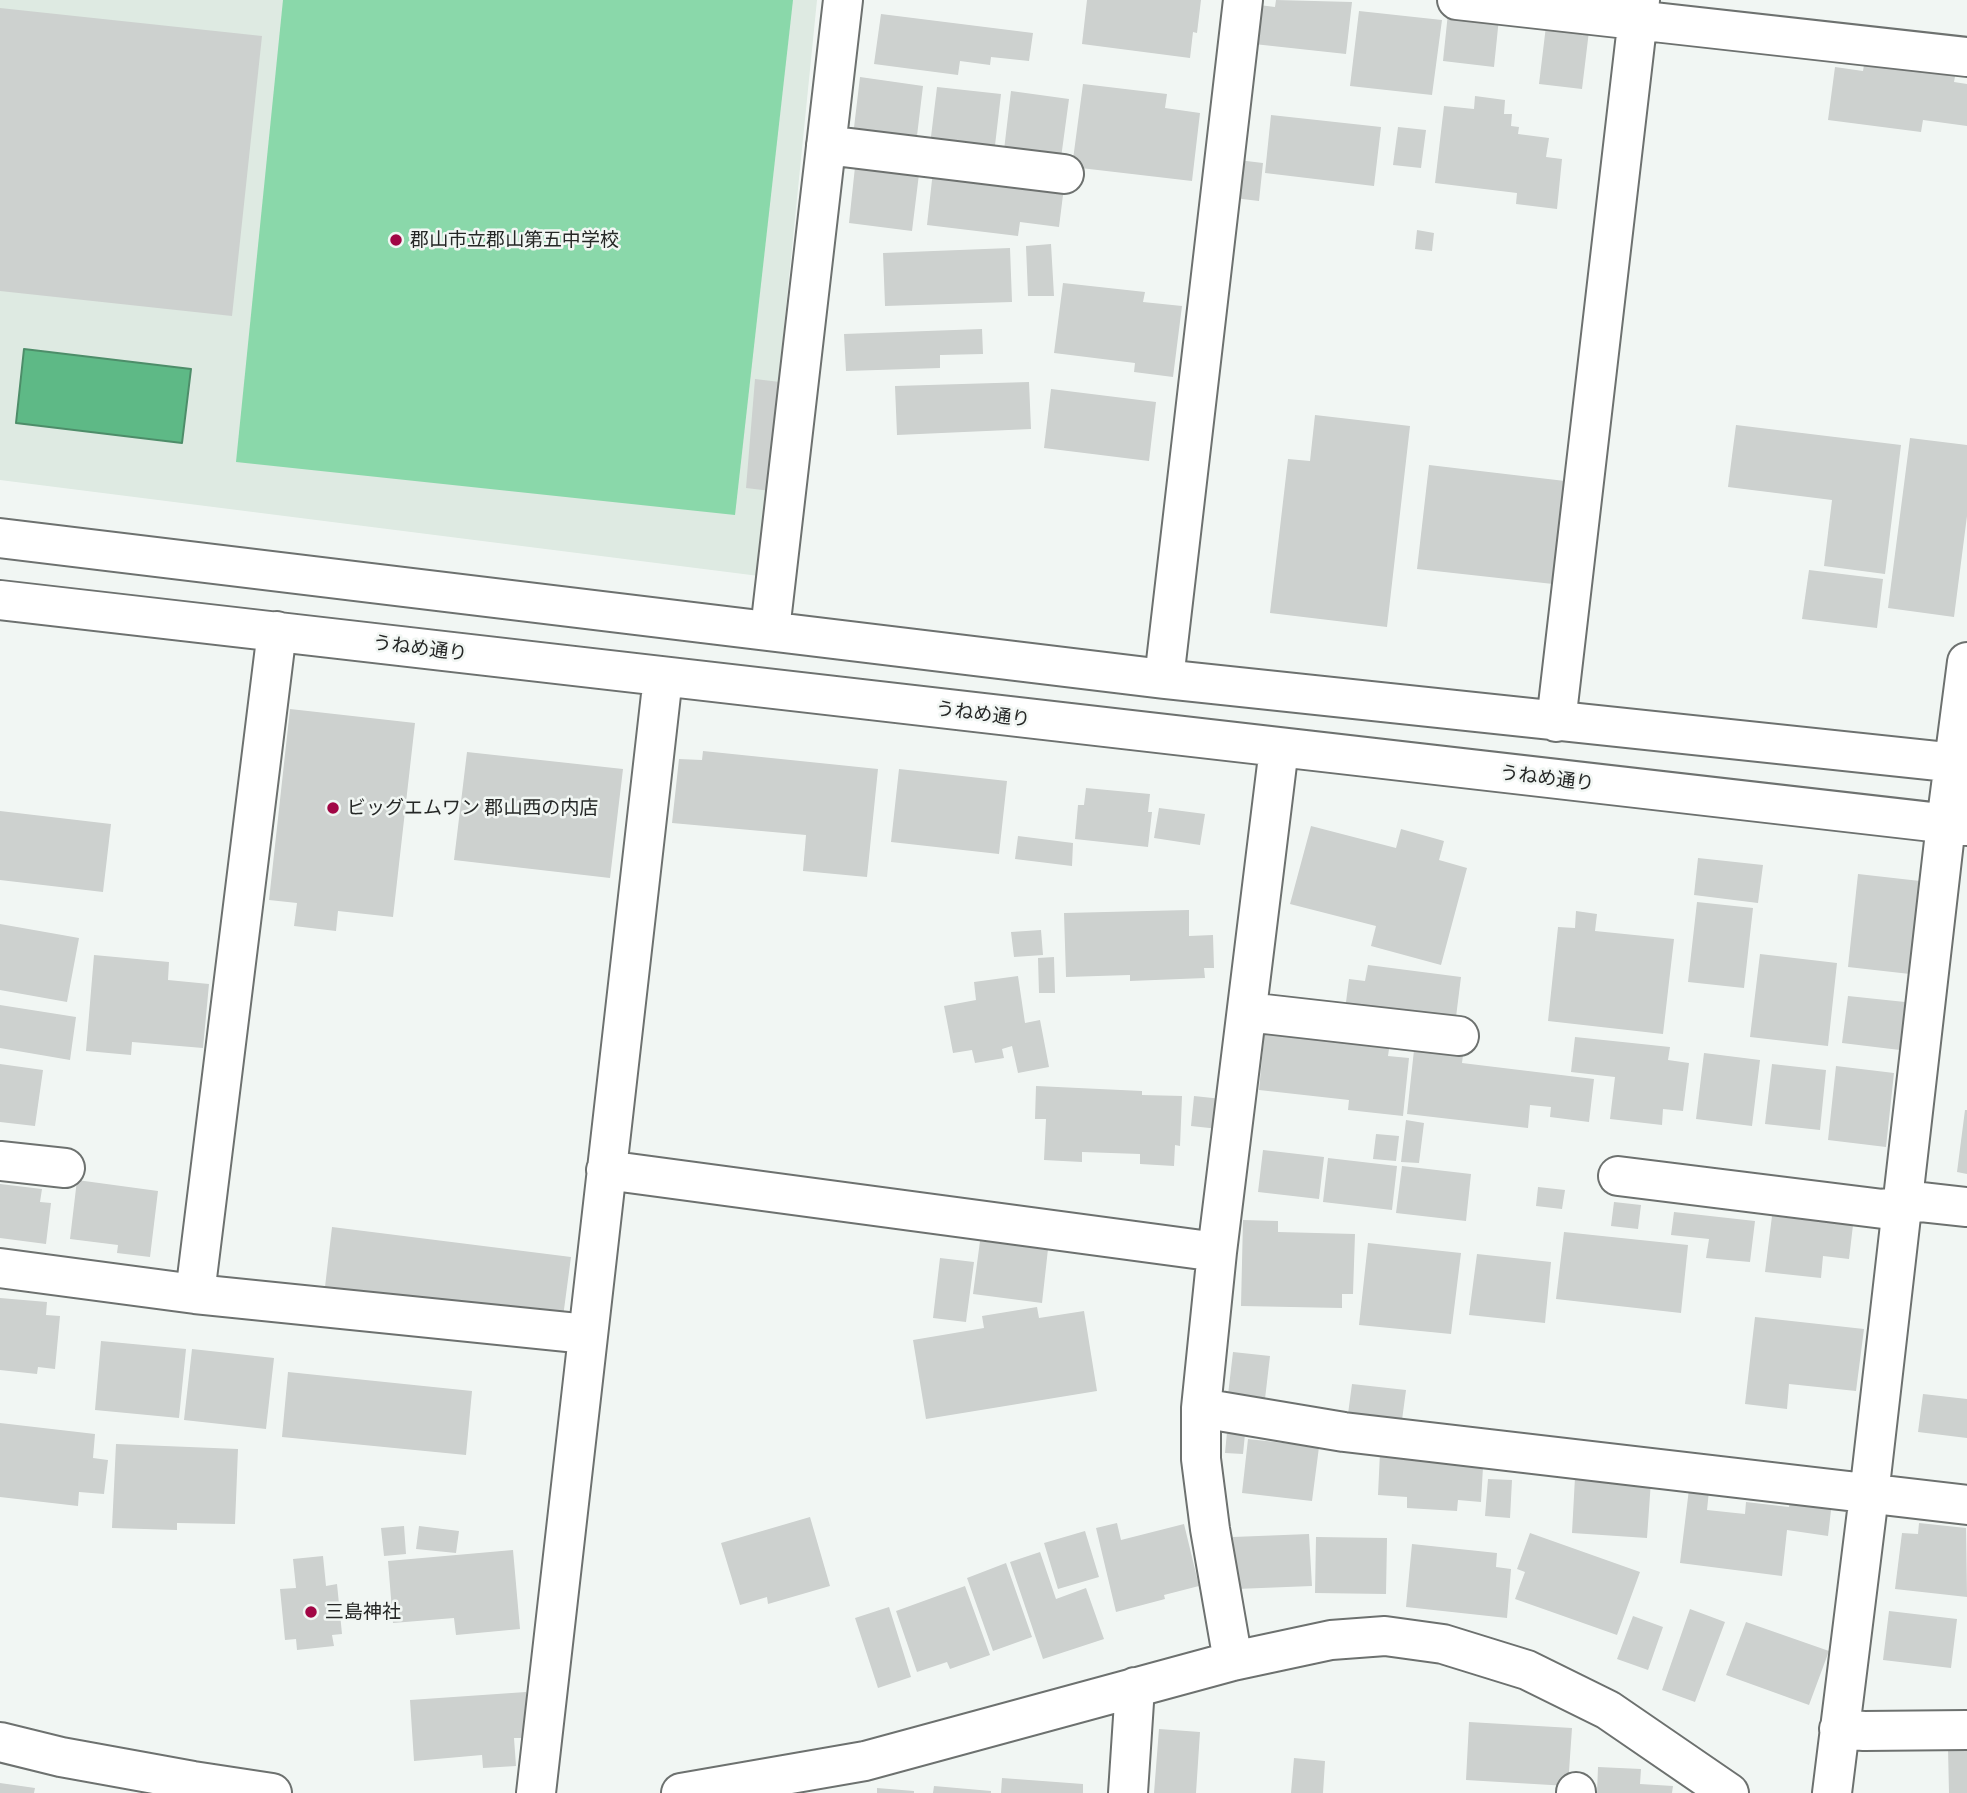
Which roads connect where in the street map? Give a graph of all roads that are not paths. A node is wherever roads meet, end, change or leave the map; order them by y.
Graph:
1 (843, 0) edge
2 (1243, 0) edge
3 (1457, 0) edge
4 (1639, 9) edge
5 (1967, 57) edge
6 (826, 145) junction
7 (1064, 174) dead end
8 (0, 538) edge
9 (0, 600) edge
10 (770, 630) junction
11 (277, 631) junction
12 (1967, 662) edge
13 (663, 677) junction
14 (1164, 679) junction
15 (1556, 722) junction
16 (1279, 748) junction
17 (1961, 763) edge
18 (1956, 825) edge
19 (1247, 1012) junction
20 (1460, 1036) dead end
21 (0, 1161) edge
22 (65, 1168) dead end
23 (606, 1170) junction
24 (1618, 1176) dead end
25 (1902, 1206) junction
26 (1967, 1207) edge
27 (1217, 1252) junction
28 (0, 1268) edge
29 (195, 1294) junction
30 (587, 1335) junction
31 (1201, 1408) junction
32 (1869, 1495) junction
33 (1967, 1505) edge
34 (1233, 1661) junction
35 (1135, 1687) junction
36 (1839, 1729) junction
37 (1967, 1730) edge
38 (0, 1742) edge
39 (272, 1793) edge
40 (536, 1793) edge
41 (681, 1793) edge
42 (1128, 1793) edge
43 (1729, 1793) edge
44 (1832, 1793) edge

1 - 6 street
2 - 14 street
3 - 4 street
4 - 5 street
4 - 15 street
6 - 7 street
6 - 10 street
8 - 10 street
9 - 11 street, うねめ通り
10 - 14 street
11 - 13 street, うねめ通り
11 - 29 street
12 - 17 street
13 - 16 street, うねめ通り
13 - 23 street
14 - 15 street
15 - 17 street
16 - 18 street, うねめ通り
16 - 19 street
17 - 18 street
18 - 25 street
19 - 20 street
19 - 27 street
21 - 22 street
23 - 27 street
23 - 30 street
24 - 25 street
25 - 26 street
25 - 32 street
27 - 31 street
28 - 29 street
29 - 30 street
30 - 40 street
31 - 32 street
31 - 34 street
32 - 33 street
32 - 36 street
34 - 35 street
34 - 43 street
35 - 41 street
35 - 42 street
36 - 37 street
36 - 44 street
38 - 39 street

